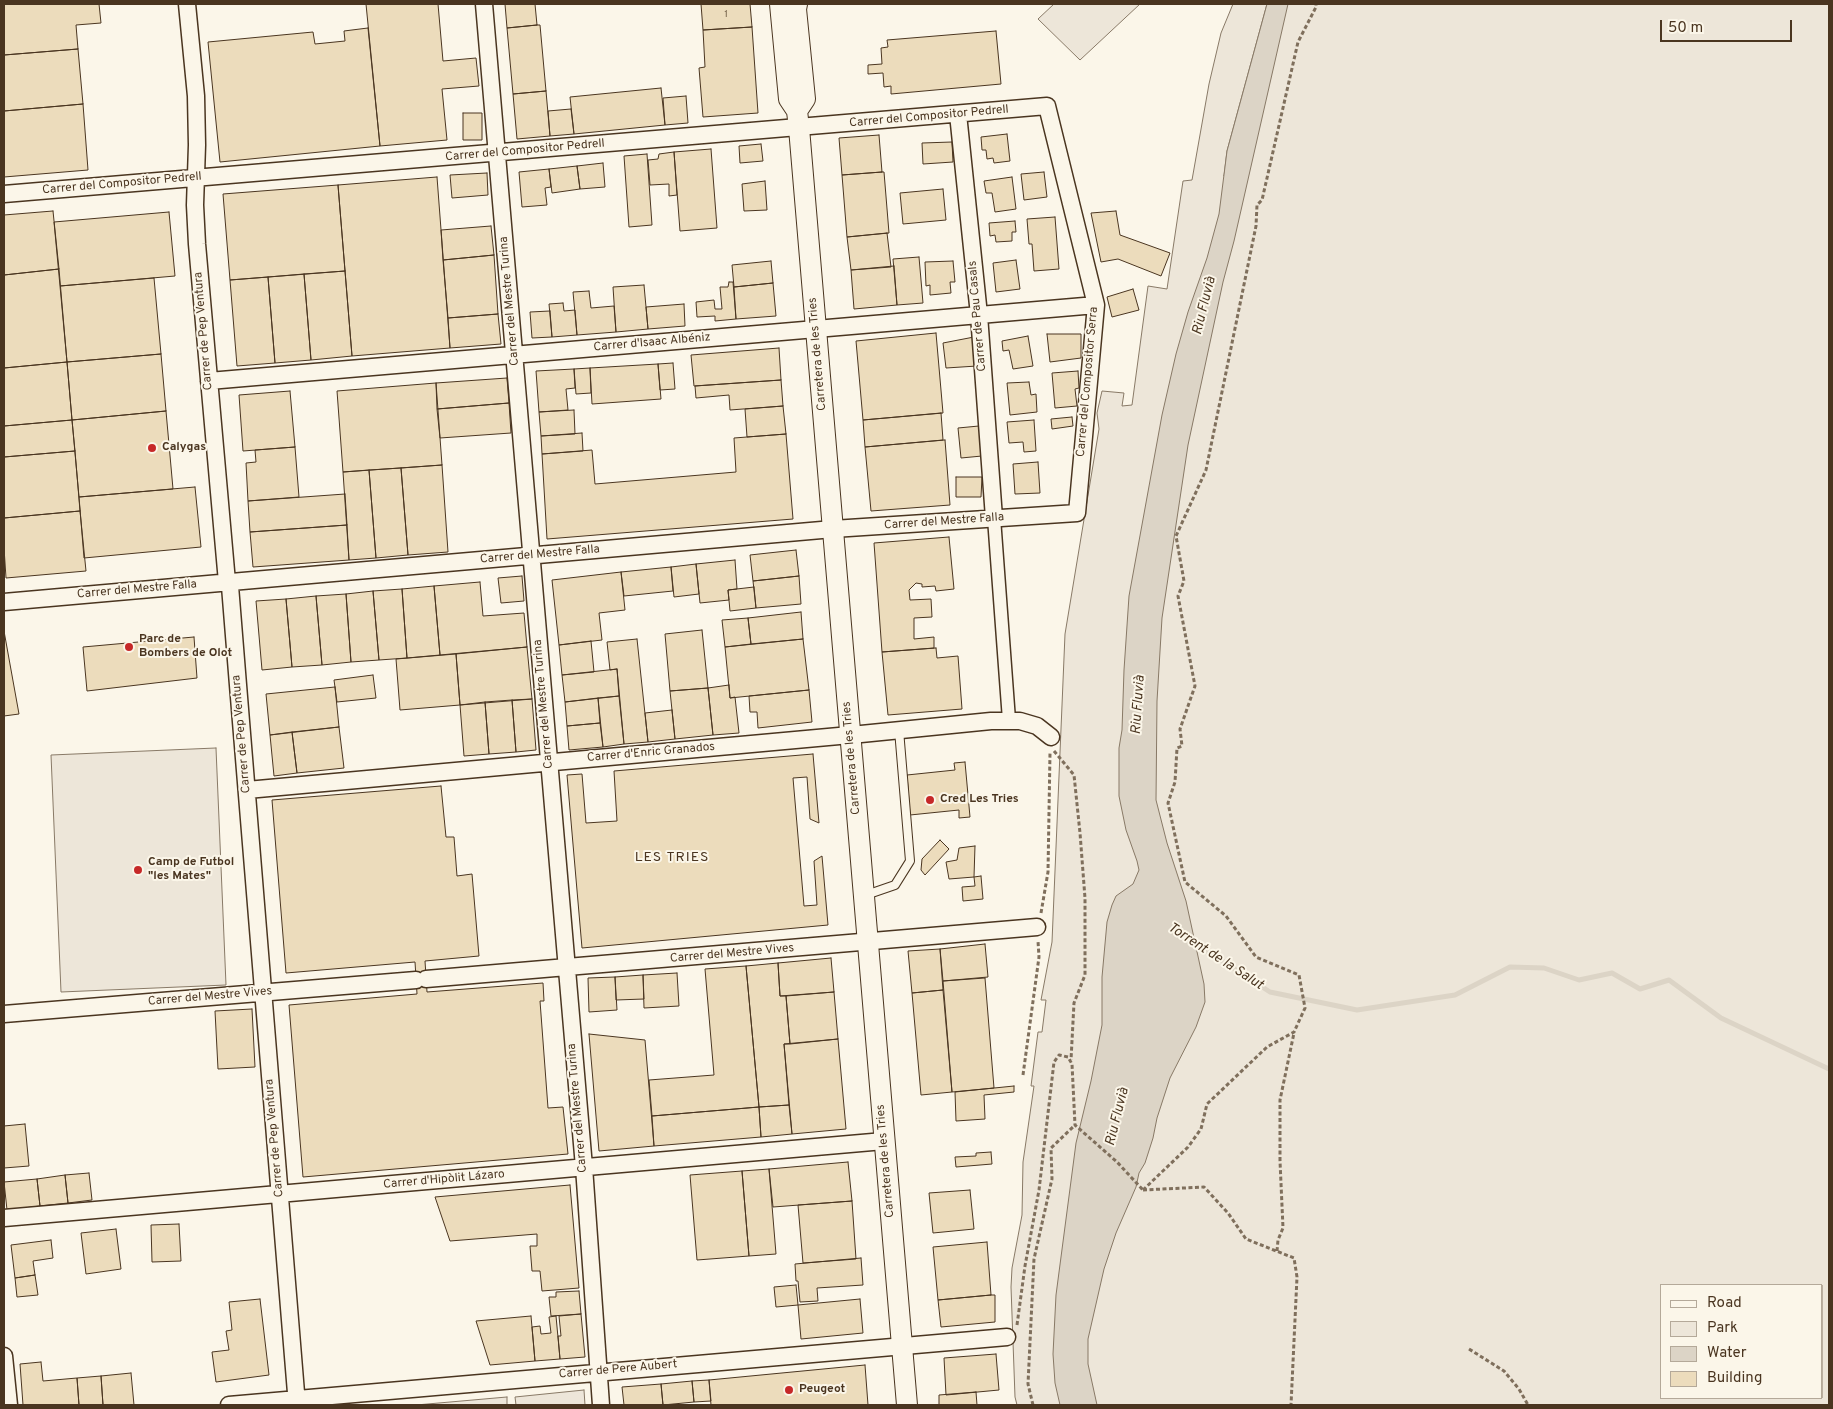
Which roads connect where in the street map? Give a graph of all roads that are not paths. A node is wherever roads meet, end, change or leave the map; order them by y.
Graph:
1 (187, 4) edge
2 (484, 4) edge
3 (780, 4) edge
4 (798, 4) edge
5 (1047, 106) joint
6 (958, 114) junction
7 (798, 119) junction
8 (497, 153) junction
9 (196, 178) junction
10 (4, 194) edge
11 (1096, 305) junction
12 (979, 315) junction
13 (816, 329) junction
14 (514, 355) junction
15 (209, 381) junction
16 (1077, 513) joint
17 (994, 518) junction
18 (833, 529) junction
19 (531, 556) junction
20 (227, 582) junction
21 (4, 602) edge
22 (1009, 720) junction
23 (899, 730) junction
24 (850, 735) junction
25 (1051, 742) road end
26 (549, 762) junction
27 (247, 790) junction
28 (864, 896) junction
29 (1037, 927) road end
30 (868, 943) junction
31 (567, 968) junction
32 (263, 993) junction
33 (4, 1014) edge
34 (884, 1141) junction
35 (584, 1168) junction
36 (279, 1194) junction
37 (4, 1218) edge
38 (1007, 1337) road end
39 (902, 1346) junction
40 (4, 1356) edge
41 (598, 1372) junction
42 (297, 1402) edge
43 (9, 1405) edge
44 (229, 1405) edge
45 (601, 1405) edge
46 (907, 1405) edge

1 - 9 street, Carrer de Pep Ventura
2 - 8 street, Carrer del Mestre Turina
3 - 7 street, Carretera de les Tries
4 - 7 street, Carretera de les Tries
5 - 6 street, Carrer del Compositor Pedrell
5 - 11 street, Carrer del Compositor Serra
6 - 7 street, Carrer del Compositor Pedrell
6 - 12 street, Carrer de Pau Casals
7 - 8 street, Carrer del Compositor Pedrell
7 - 13 street, Carretera de les Tries
8 - 9 street, Carrer del Compositor Pedrell
8 - 14 street, Carrer del Mestre Turina
9 - 10 street, Carrer del Compositor Pedrell
9 - 15 street, Carrer de Pep Ventura
11 - 12 street, Carrer d'Isaac Albéniz
11 - 16 street, Carrer del Compositor Serra
12 - 13 street, Carrer d'Isaac Albéniz
12 - 17 street, Carrer de Pau Casals
13 - 14 street, Carrer d'Isaac Albéniz
13 - 18 street, Carretera de les Tries
14 - 15 street, Carrer d'Isaac Albéniz
14 - 19 street, Carrer del Mestre Turina
15 - 20 street, Carrer de Pep Ventura
16 - 17 street, Carrer del Mestre Falla
17 - 18 street, Carrer del Mestre Falla
17 - 22 street
18 - 19 street, Carrer del Mestre Falla
18 - 24 street, Carretera de les Tries
19 - 20 street, Carrer del Mestre Falla
19 - 26 street, Carrer del Mestre Turina
20 - 21 street, Carrer del Mestre Falla
20 - 27 street, Carrer de Pep Ventura
22 - 23 street, Carrer d'Enric Granados
22 - 25 street, Carrer d'Enric Granados
23 - 24 street, Carrer d'Enric Granados
23 - 28 lane
24 - 26 street, Carrer d'Enric Granados
24 - 28 street, Carretera de les Tries
26 - 27 street, Carrer d'Enric Granados
26 - 31 street, Carrer del Mestre Turina
27 - 32 street, Carrer de Pep Ventura
28 - 30 street, Carretera de les Tries
29 - 30 street, Carrer del Mestre Vives
30 - 31 street, Carrer del Mestre Vives
30 - 34 street, Carretera de les Tries
31 - 32 street, Carrer del Mestre Vives
31 - 35 street, Carrer del Mestre Turina
32 - 33 street, Carrer del Mestre Vives
32 - 36 street, Carrer de Pep Ventura
34 - 35 street, Carrer d'Hipòlit Lázaro
34 - 39 street, Carretera de les Tries
35 - 36 street, Carrer d'Hipòlit Lázaro
35 - 41 street, Carrer del Mestre Turina
36 - 37 street, Carrer d'Hipòlit Lázaro
36 - 42 street, Carrer de Pep Ventura
38 - 39 street, Carrer de Pere Aubert
39 - 41 street, Carrer de Pere Aubert
39 - 46 street, Carretera de les Tries
40 - 43 street
41 - 42 street, Carrer de Pere Aubert
41 - 45 street, Carrer del Mestre Turina
42 - 44 street, Carrer de Pere Aubert

